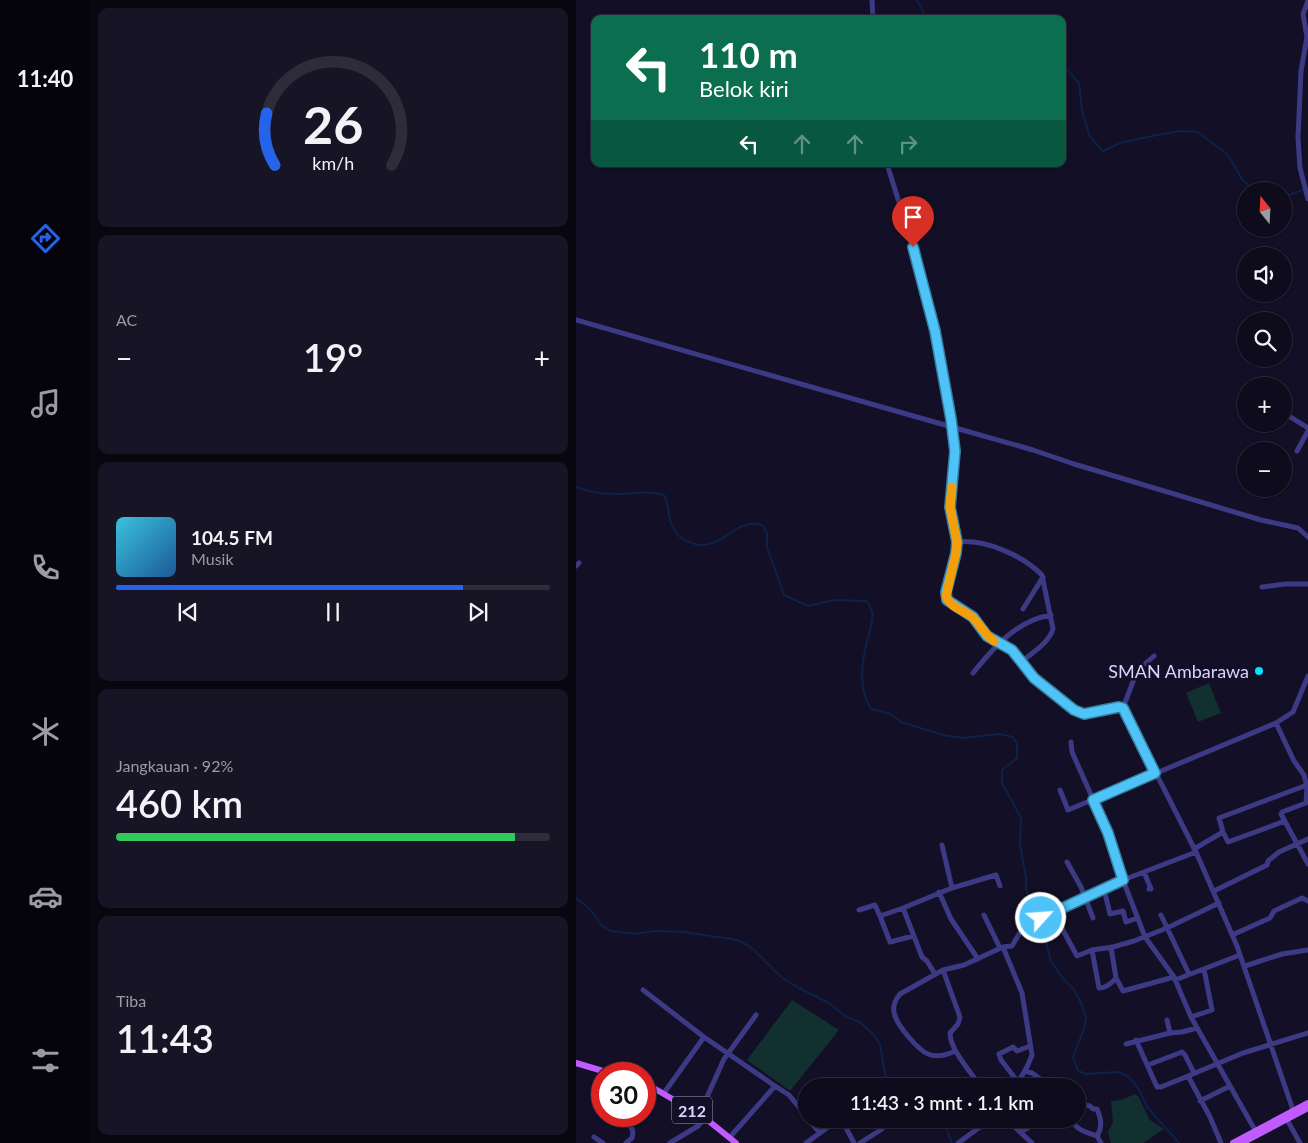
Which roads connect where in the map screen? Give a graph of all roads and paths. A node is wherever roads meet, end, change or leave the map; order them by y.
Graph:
1 (872, 0) edge
2 (1308, 1) edge
3 (873, 15) edge
4 (888, 167) edge
5 (1307, 196) edge
6 (576, 320) edge
7 (1292, 419) edge
8 (952, 427) junction
9 (1308, 430) edge
10 (1297, 451) dead end
11 (1308, 537) edge
12 (957, 542) junction
13 (1043, 577) junction
14 (1308, 584) edge
15 (1262, 587) dead end
16 (1023, 609) dead end
17 (1051, 615) junction
18 (998, 643) junction
19 (1154, 656) dead end
20 (1021, 662) junction
21 (973, 672) dead end
22 (1308, 676) edge
23 (1123, 708) junction
24 (1276, 723) junction
25 (1071, 742) dead end
26 (1155, 773) junction
27 (1307, 785) edge
28 (1060, 790) dead end
29 (1093, 800) junction
30 (1285, 821) junction
31 (1223, 832) junction
32 (1308, 839) edge
33 (1297, 844) junction
34 (942, 845) dead end
35 (1195, 850) junction
36 (1067, 862) dead end
37 (1308, 864) edge
38 (1144, 872) junction
39 (1123, 880) junction
40 (1000, 886) dead end
41 (952, 888) junction
42 (1104, 889) junction
43 (1149, 889) dead end
44 (1214, 891) junction
45 (939, 892) junction
46 (1086, 898) junction
47 (1308, 901) edge
48 (1219, 904) junction
49 (903, 908) junction
50 (859, 910) dead end
51 (1053, 912) junction
52 (984, 915) dead end
53 (1161, 915) dead end
54 (880, 916) junction
55 (1041, 918) dead end
56 (1093, 918) dead end
57 (1138, 918) junction
58 (1034, 922) dead end
59 (1167, 928) junction
60 (1232, 935) junction
61 (913, 936) junction
62 (1145, 937) junction
63 (1111, 947) junction
64 (1002, 948) junction
65 (1092, 950) junction
66 (1308, 950) edge
67 (1240, 955) junction
68 (978, 959) junction
69 (1245, 966) junction
70 (1204, 968) junction
71 (943, 970) junction
72 (935, 974) junction
73 (1188, 974) junction
74 (1116, 978) junction
75 (1174, 978) junction
76 (642, 990) dead end
77 (756, 1015) dead end
78 (1191, 1018) junction
79 (1167, 1020) dead end
80 (1197, 1028) junction
81 (1170, 1033) junction
82 (1308, 1034) edge
83 (704, 1037) junction
84 (1136, 1040) junction
85 (1126, 1044) dead end
86 (1272, 1044) junction
87 (1030, 1046) junction
88 (955, 1051) junction
89 (727, 1054) junction
90 (576, 1063) edge
91 (1217, 1063) junction
92 (1148, 1066) junction
93 (591, 1067) edge
94 (1025, 1071) junction
95 (1194, 1073) junction
96 (1188, 1076) junction
97 (974, 1078) edge
98 (1013, 1078) edge
99 (1021, 1078) edge
100 (1039, 1078) edge
101 (774, 1086) junction
102 (1230, 1086) junction
103 (656, 1089) edge
104 (664, 1093) junction
105 (1200, 1101) junction
106 (1308, 1102) edge
107 (1086, 1105) edge
108 (798, 1106) edge
109 (1308, 1108) edge
110 (1293, 1110) junction
111 (702, 1116) junction
112 (1286, 1118) junction
113 (631, 1127) edge
114 (816, 1128) edge
115 (827, 1128) edge
116 (846, 1128) edge
117 (882, 1128) edge
118 (979, 1128) edge
119 (1016, 1128) edge
120 (1027, 1128) edge
121 (1079, 1128) edge
122 (1255, 1130) junction
123 (1020, 1132) junction
124 (820, 1133) junction
125 (1098, 1136) junction
126 (594, 1137) dead end
127 (730, 1137) junction
128 (603, 1143) edge
129 (626, 1143) edge
130 (670, 1143) edge
131 (736, 1143) edge
132 (806, 1143) edge
133 (854, 1143) edge
134 (860, 1143) edge
135 (958, 1143) edge
136 (1032, 1143) edge
137 (1101, 1143) edge
138 (1221, 1143) edge
139 (1233, 1143) edge
140 (1242, 1143) edge
141 (1300, 1143) edge

1 - 3 street
2 - 5 street
4 - 8 street
6 - 8 street
7 - 9 street
8 - 11 street
8 - 12 street
9 - 10 street
12 - 13 street
12 - 18 street
13 - 16 street
13 - 17 street
14 - 15 street
17 - 18 street
17 - 20 street
18 - 20 street
18 - 21 street
19 - 23 street
20 - 23 street
22 - 24 street
23 - 26 street
24 - 26 street
24 - 27 street
25 - 29 street
26 - 29 street
26 - 35 street
27 - 30 street
27 - 31 street
28 - 29 street
29 - 39 street
30 - 31 street
30 - 33 street
31 - 35 street
32 - 33 street
33 - 37 street
33 - 44 street
34 - 41 street
35 - 38 street
35 - 44 street
36 - 46 street
38 - 39 street
38 - 43 street
39 - 42 street
39 - 57 street
40 - 41 street
41 - 45 street
42 - 46 street
42 - 57 street
44 - 48 street
45 - 49 street
45 - 68 street
46 - 51 street
46 - 56 street
47 - 60 street
48 - 59 street
48 - 60 street
49 - 54 street
49 - 61 street
50 - 54 street
51 - 55 street
51 - 65 street
52 - 64 street
53 - 59 street
54 - 61 street
57 - 62 street
58 - 64 street
59 - 62 street
59 - 73 street
60 - 67 street
61 - 72 street
62 - 63 street
62 - 75 street
63 - 65 street
63 - 74 street
64 - 68 street
64 - 87 street
65 - 74 street
66 - 69 street
67 - 69 street
67 - 70 street
68 - 71 street
69 - 86 street
70 - 73 street
70 - 78 street
71 - 72 street
71 - 88 street
72 - 88 street
73 - 75 street
74 - 75 street
75 - 78 street
76 - 83 street
77 - 89 street
78 - 80 street
79 - 81 street
80 - 81 street
80 - 91 street
81 - 84 street
82 - 86 street
83 - 89 street
83 - 104 street
84 - 85 street
84 - 92 street
86 - 91 street
86 - 110 street
87 - 94 street
87 - 98 street
88 - 97 street
89 - 101 street
89 - 111 street
90 - 93 main road
91 - 95 street
91 - 102 street
92 - 95 street
92 - 96 street
94 - 99 street
94 - 100 street
95 - 96 street
96 - 105 street
101 - 108 street
101 - 127 street
102 - 105 street
102 - 122 street
103 - 104 main road, 212
104 - 111 main road, 212
105 - 138 street
106 - 110 main road
107 - 125 street
109 - 112 main road
110 - 122 main road
111 - 127 main road, 212
111 - 130 street
112 - 140 main road
112 - 141 street
113 - 129 street
114 - 124 street
115 - 124 street
116 - 133 street
117 - 134 street
118 - 135 street
119 - 123 street
120 - 123 street
121 - 125 street
122 - 139 main road
123 - 136 street
124 - 132 street
125 - 137 street
126 - 128 street
127 - 131 main road, 212

